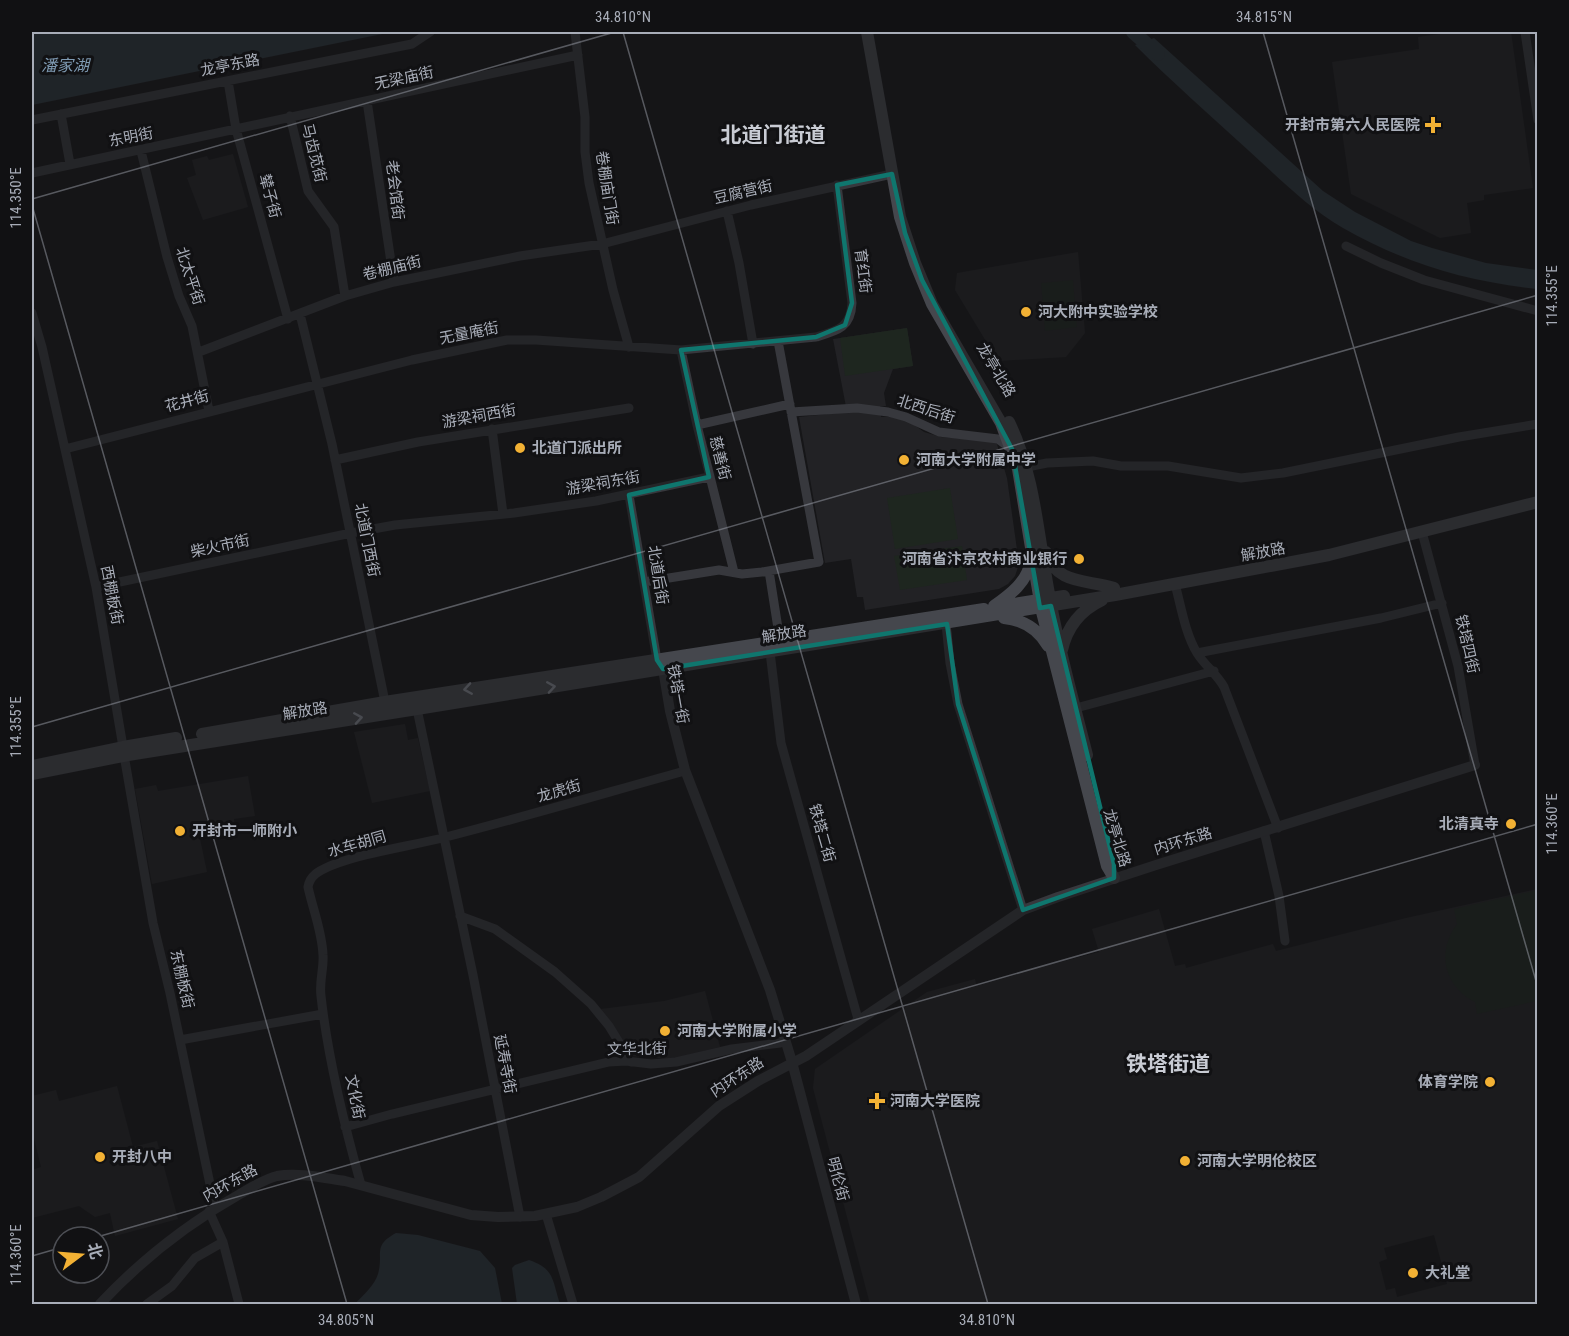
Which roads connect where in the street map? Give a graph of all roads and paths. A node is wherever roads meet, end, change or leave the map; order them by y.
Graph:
1 (430, 32) edge
2 (575, 32) edge
3 (867, 32) edge
4 (876, 32) edge
5 (1525, 32) edge
6 (578, 55) junction
7 (228, 81) junction
8 (367, 101) junction
9 (62, 114) junction
10 (290, 116) junction
11 (32, 120) edge
12 (1538, 120) edge
13 (236, 129) junction
14 (141, 151) junction
15 (70, 164) junction
16 (32, 173) edge
17 (892, 174) junction
18 (837, 185) junction
19 (727, 211) junction
20 (602, 244) junction
21 (1346, 246) dead end
22 (394, 282) junction
23 (345, 296) junction
24 (1538, 311) edge
25 (32, 313) edge
26 (300, 314) junction
27 (288, 319) junction
28 (778, 341) junction
29 (753, 344) junction
30 (630, 347) junction
31 (681, 350) junction
32 (198, 352) junction
33 (318, 384) junction
34 (629, 408) dead end
35 (791, 408) junction
36 (209, 411) junction
37 (1538, 424) edge
38 (697, 425) junction
39 (492, 429) junction
40 (65, 449) junction
41 (1012, 449) junction
42 (335, 460) junction
43 (1027, 467) junction
44 (709, 477) junction
45 (630, 495) junction
46 (1538, 496) edge
47 (1538, 502) edge
48 (502, 514) junction
49 (1422, 532) junction
50 (351, 533) junction
51 (1036, 542) junction
52 (769, 571) junction
53 (734, 572) junction
54 (644, 582) junction
55 (1175, 584) junction
56 (96, 587) junction
57 (1115, 591) junction
58 (1045, 603) junction
59 (1442, 603) junction
60 (991, 612) junction
61 (946, 624) junction
62 (780, 641) junction
63 (770, 652) junction
64 (1057, 652) junction
65 (1197, 653) junction
66 (659, 666) junction
67 (1214, 671) junction
68 (385, 702) junction
69 (1076, 708) junction
70 (417, 709) junction
71 (123, 751) junction
72 (1475, 765) joint
73 (32, 766) edge
74 (681, 771) junction
75 (32, 774) edge
76 (1278, 828) junction
77 (1264, 831) junction
78 (444, 837) junction
79 (1114, 878) junction
80 (1023, 910) junction
81 (460, 916) junction
82 (1286, 940) dead end
83 (323, 1014) junction
84 (858, 1019) junction
85 (180, 1040) junction
86 (780, 1043) junction
87 (631, 1062) junction
88 (789, 1063) junction
89 (495, 1090) junction
90 (345, 1127) junction
91 (361, 1185) junction
92 (212, 1210) junction
93 (546, 1214) junction
94 (520, 1216) junction
95 (223, 1242) junction
96 (100, 1305) edge
97 (147, 1305) edge
98 (239, 1305) edge
99 (573, 1305) edge
100 (850, 1305) edge
101 (856, 1305) edge

1 - 7 street, 龙亭东路
2 - 6 street, 卷棚庙门街
3 - 17 main road, 龙亭北路
4 - 43 main road, 龙亭北路
5 - 12 street
6 - 8 street, 无梁庙街
6 - 20 street, 卷棚庙门街
7 - 9 street, 龙亭东路
7 - 13 street, 辇子街
8 - 10 street, 无梁庙街
8 - 22 street, 老会馆街
9 - 11 street, 龙亭东路
9 - 15 street
10 - 13 street, 无梁庙街
10 - 23 street, 马齿苋街
13 - 14 street, 东明街
13 - 27 street, 辇子街
14 - 15 street, 东明街
14 - 32 street, 北太平街
15 - 16 street, 东明街
17 - 18 street, 豆腐营街
17 - 41 main road, 龙亭北路
18 - 19 street, 豆腐营街
18 - 28 street, 育红街
19 - 20 street, 豆腐营街
19 - 29 street
20 - 22 street, 卷棚庙街
20 - 30 street, 卷棚庙门街
21 - 24 street
22 - 23 street, 卷棚庙街
23 - 26 street, 卷棚庙街
25 - 40 street, 西棚板街
26 - 27 street, 卷棚庙街
26 - 33 street, 北道门西街
27 - 32 street, 卷棚庙街
28 - 29 street, 育红街
28 - 35 street
29 - 31 street, 育红街
30 - 31 street, 育红街
30 - 33 street, 无量庵街
31 - 38 street, 慈善街
32 - 36 street, 北太平街
33 - 36 street, 花井街
33 - 42 street, 北道门西街
34 - 39 street, 游梁祠西街
35 - 38 street
35 - 41 street, 北西后街
35 - 52 street
36 - 40 street, 花井街
37 - 43 street
38 - 44 street, 慈善街
39 - 42 street, 游梁祠西街
39 - 48 street
40 - 56 street, 西棚板街
41 - 51 main road, 龙亭北路
42 - 50 street, 北道门西街
43 - 51 main road, 龙亭北路
44 - 45 street, 游梁祠东街
44 - 53 street, 慈善街
45 - 48 street, 游梁祠东街
45 - 54 street, 北道后街
46 - 57 main road, 解放路
47 - 49 main road, 解放路
48 - 50 street, 游梁祠东街
49 - 55 main road, 解放路
49 - 59 street, 铁塔四街
50 - 56 street, 柴火市街
50 - 68 street, 北道门西街
51 - 57 main road
51 - 58 main road, 龙亭北路
51 - 60 main road
52 - 53 street
52 - 62 street
53 - 54 street
54 - 66 street, 北道后街
55 - 57 main road, 解放路
55 - 65 street
56 - 71 street, 西棚板街
57 - 58 main road, 解放路
57 - 64 main road
58 - 60 main road, 解放路
58 - 64 main road, 龙亭北路
59 - 65 street
59 - 72 street, 铁塔四街
60 - 61 main road, 解放路
60 - 62 main road, 解放路
60 - 64 main road
61 - 63 main road, 解放路
61 - 80 street
62 - 66 main road, 解放路
63 - 66 main road, 解放路
63 - 84 street, 铁塔二街
64 - 69 main road, 龙亭北路
64 - 79 main road, 龙亭北路
65 - 67 street
66 -> 68 main road, 解放路
70 -> 66 main road, 解放路
66 - 74 street, 铁塔一街
66 - 88 street, 铁塔一街
67 - 69 street
67 - 76 street
68 - 71 main road, 解放路
69 - 79 main road, 龙亭北路
71 -> 70 main road, 解放路
70 - 78 street, 延寿寺街
71 - 73 main road, 解放路
71 - 75 main road, 解放路
71 - 85 street, 东棚板街
72 - 76 street, 内环东路
74 - 78 street, 龙虎街
74 - 86 street, 铁塔一街
76 - 77 street, 内环东路
77 - 79 street, 内环东路
77 - 82 street
78 - 81 street, 延寿寺街
78 - 83 street, 水车胡同
79 - 80 street, 内环东路
80 - 84 street, 内环东路
81 - 87 street
81 - 89 street, 延寿寺街
83 - 85 street
83 - 90 street, 文化街
84 - 88 street, 内环东路
85 - 92 street, 东棚板街
86 - 87 street, 文华北街
86 - 88 street, 铁塔一街
87 - 89 street, 文华北街
88 - 93 street, 内环东路
88 - 100 street, 明伦街
88 - 101 street, 明伦街
89 - 90 street, 文华北街
89 - 94 street, 延寿寺街
90 - 91 street, 文化街
91 - 92 street, 内环东路
91 - 94 street, 内环东路
92 - 95 street, 东棚板街
92 - 96 street, 内环东路
93 - 94 street, 内环东路
93 - 99 street
95 - 97 street
95 - 98 street, 东棚板街

